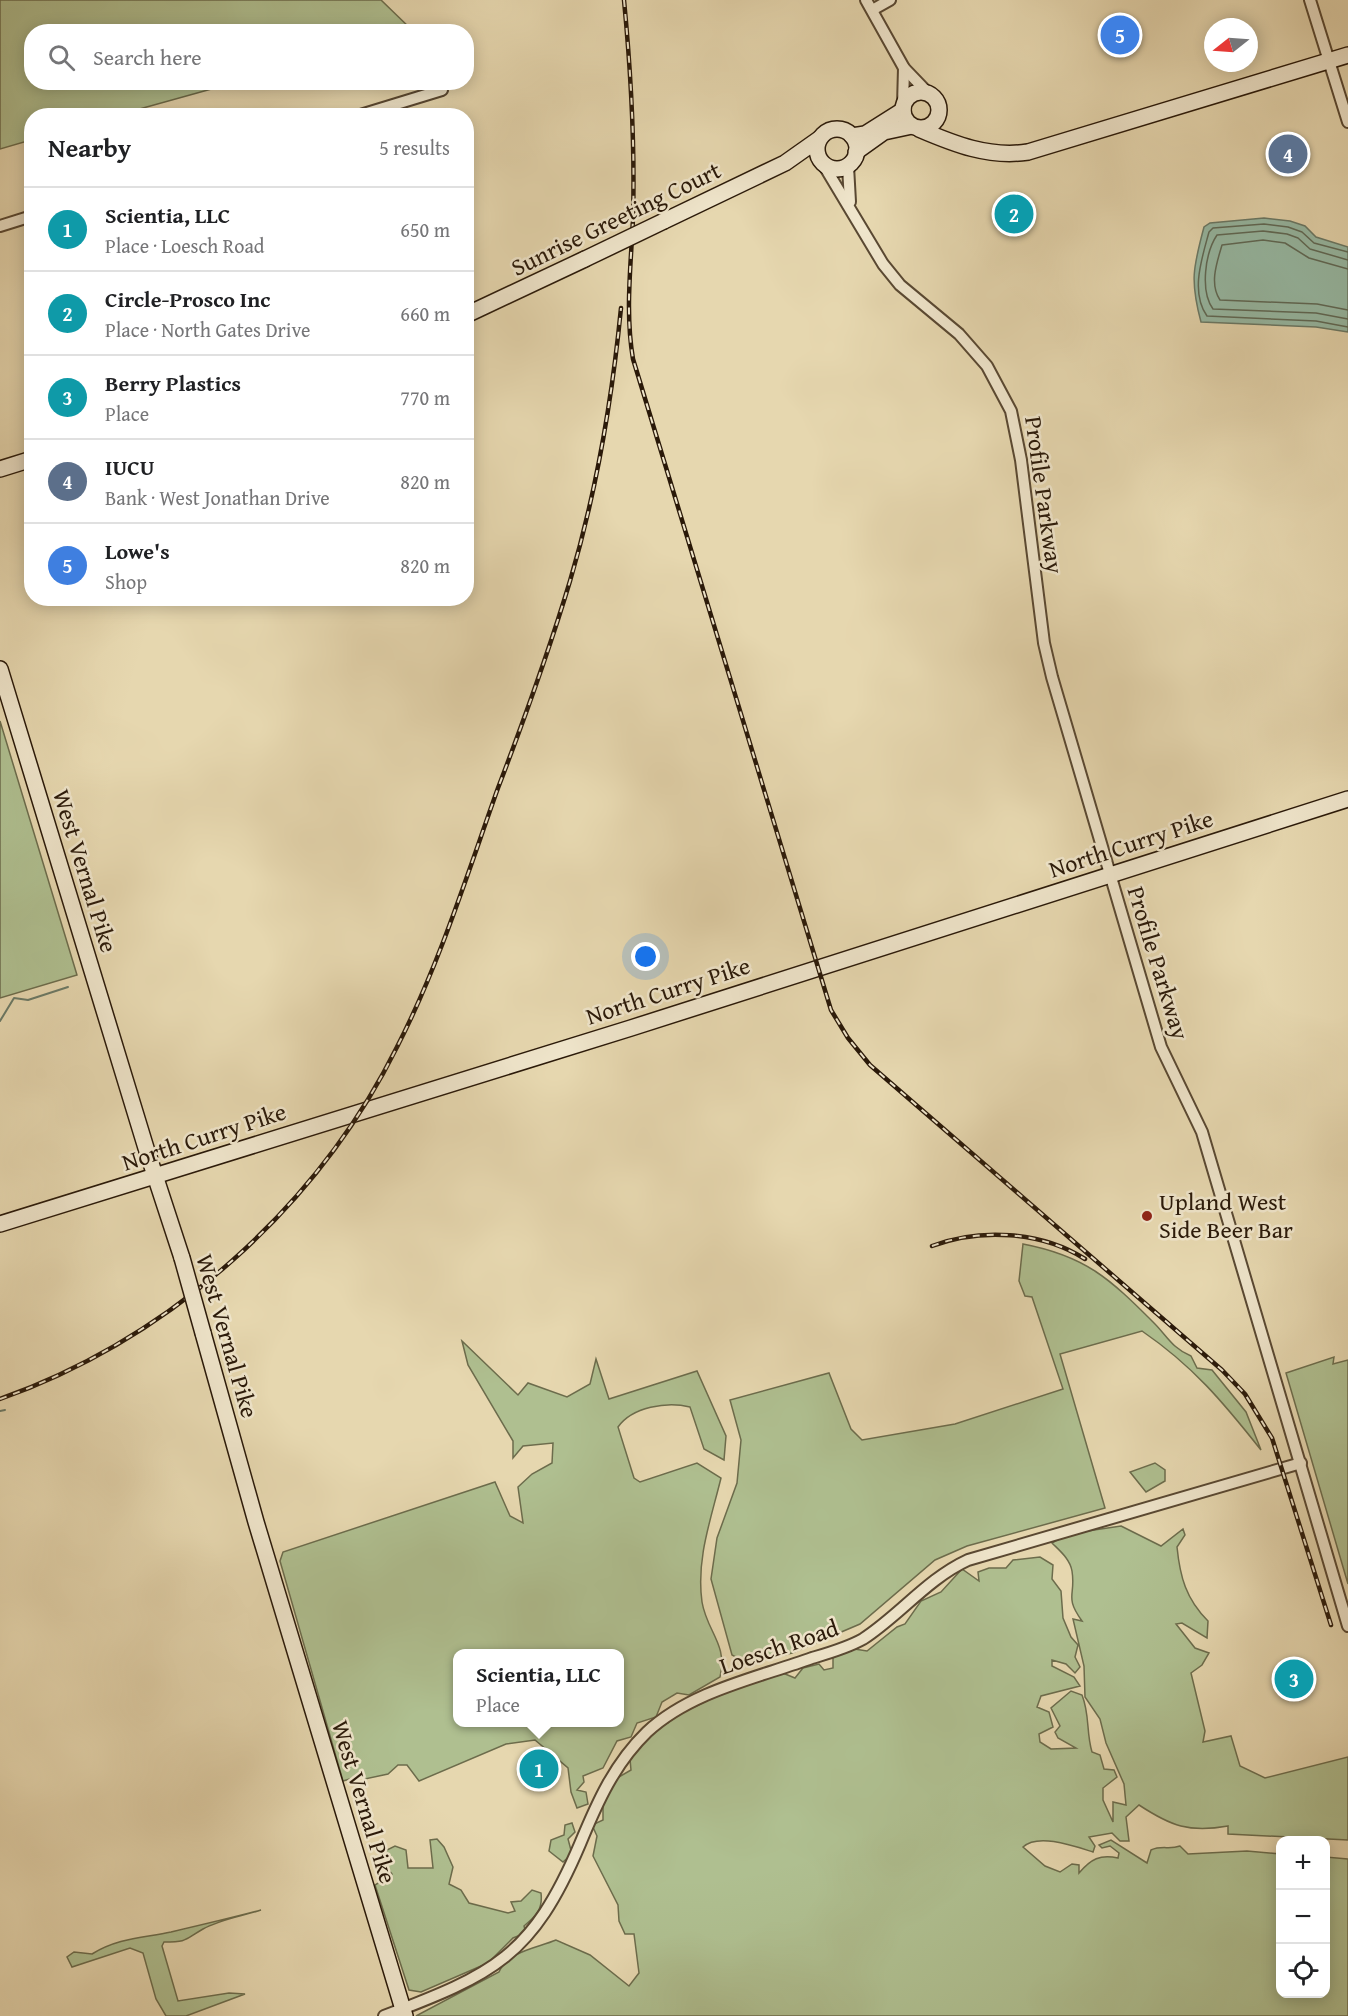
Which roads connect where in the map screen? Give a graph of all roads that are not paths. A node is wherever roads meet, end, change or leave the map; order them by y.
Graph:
1 (890, 0) edge
2 (1310, 0) edge
3 (870, 5) edge
4 (1348, 55) edge
5 (1327, 61) junction
6 (904, 68) junction
7 (442, 90) dead end
8 (928, 93) junction
9 (903, 107) junction
10 (383, 108) edge
11 (939, 115) junction
12 (1348, 122) edge
13 (916, 127) junction
14 (852, 136) junction
15 (819, 139) junction
16 (949, 142) junction
17 (856, 152) junction
18 (821, 162) junction
19 (785, 163) junction
20 (848, 166) junction
21 (852, 208) junction
22 (24, 218) edge
23 (0, 226) edge
24 (474, 311) edge
25 (24, 462) edge
26 (0, 469) edge
27 (0, 669) edge
28 (1348, 799) edge
29 (1110, 873) junction
30 (155, 1176) junction
31 (0, 1224) edge
32 (1300, 1463) junction
33 (1348, 1626) edge
34 (404, 2012) edge
35 (384, 2016) edge

1 - 3 street
2 - 5 street
3 - 6 street
4 - 5 street
5 - 12 street
5 - 16 street
6 - 8 street
6 - 9 street
7 - 10 street
8 - 9 street
8 - 11 street
9 - 13 street
9 - 14 street
11 - 13 street
11 - 16 street
13 - 16 street
13 - 17 street
14 - 15 street
14 - 17 street
15 - 18 street
15 - 19 street, Sunrise Greeting Court
17 - 20 street
18 - 19 street, Sunrise Greeting Court
18 - 20 street
18 - 21 street, Profile Parkway
19 - 24 street, Sunrise Greeting Court, bridge
20 - 21 street, Profile Parkway
21 - 29 street, Profile Parkway
22 - 23 street
25 - 26 street
27 - 30 street, West Vernal Pike
28 - 29 street, North Curry Pike
29 - 30 street, North Curry Pike
29 - 32 street, Profile Parkway
30 - 31 street, North Curry Pike
30 - 34 street, West Vernal Pike, bridge
32 - 33 street, Profile Parkway
32 - 34 street, Loesch Road
34 - 35 street, Loesch Road

